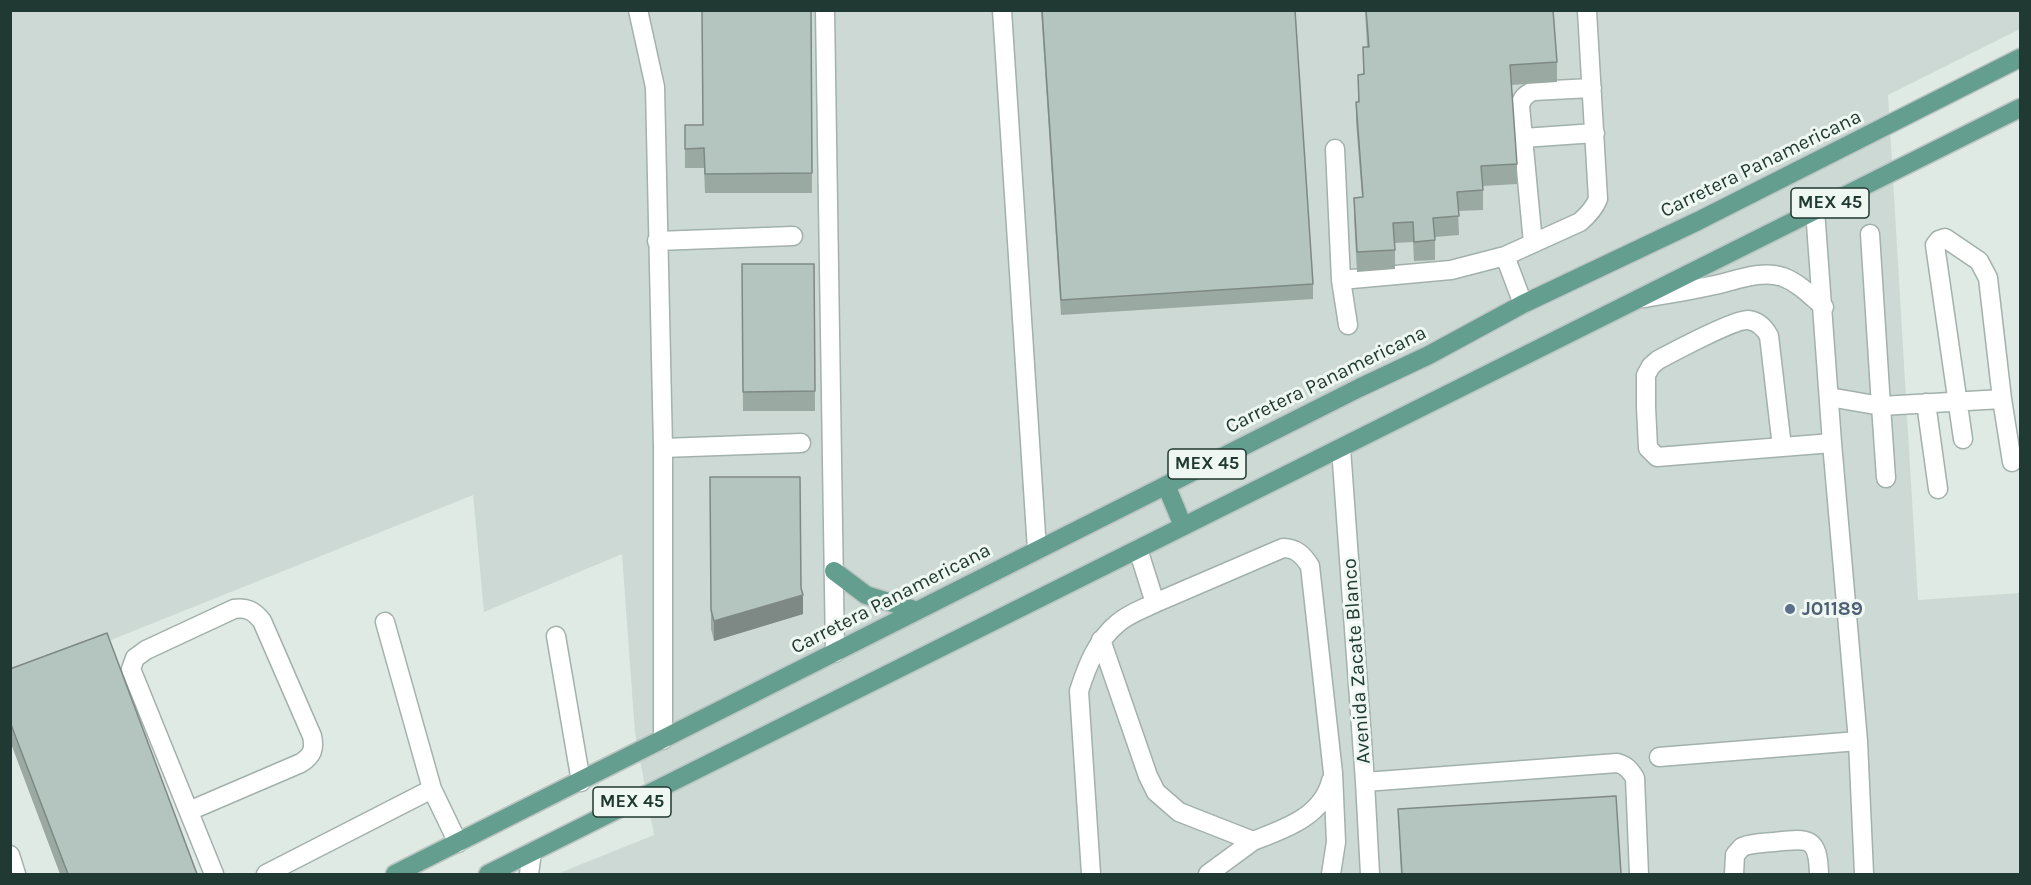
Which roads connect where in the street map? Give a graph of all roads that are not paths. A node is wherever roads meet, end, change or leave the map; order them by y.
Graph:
1 (638, 10) edge
2 (825, 10) edge
3 (1002, 10) edge
4 (1587, 11) edge
5 (2020, 58) edge
6 (1592, 88) junction
7 (2020, 108) edge
8 (1595, 133) junction
9 (1523, 138) junction
10 (1335, 149) dead end
11 (1815, 210) junction
12 (1870, 234) dead end
13 (793, 236) dead end
14 (657, 241) junction
15 (1533, 243) junction
16 (1505, 256) junction
17 (1341, 280) junction
18 (1641, 298) junction
19 (1523, 304) junction
20 (1824, 307) junction
21 (1348, 325) dead end
22 (1829, 397) junction
23 (2002, 399) junction
24 (1957, 402) junction
25 (1926, 403) junction
26 (1881, 406) junction
27 (1963, 440) dead end
28 (801, 443) dead end
29 (1832, 443) junction
30 (1782, 447) junction
31 (663, 448) junction
32 (1341, 448) junction
33 (2012, 462) dead end
34 (1886, 478) dead end
35 (1166, 485) junction
36 (1938, 489) dead end
37 (1184, 526) junction
38 (1138, 549) junction
39 (1037, 550) junction
40 (834, 571) junction
41 (1155, 603) junction
42 (915, 610) junction
43 (385, 622) dead end
44 (556, 636) dead end
45 (1101, 640) junction
46 (836, 653) junction
47 (663, 740) junction
48 (1858, 741) junction
49 (1659, 757) dead end
50 (1333, 773) junction
51 (581, 782) junction
52 (1365, 782) junction
53 (432, 789) junction
54 (189, 811) junction
55 (1253, 841) junction
56 (458, 843) junction
57 (532, 852) junction
58 (10, 855) edge
59 (16, 874) edge
60 (214, 874) edge
61 (266, 874) edge
62 (395, 874) edge
63 (488, 874) edge
64 (529, 874) edge
65 (1091, 874) edge
66 (1208, 874) edge
67 (1331, 874) edge
68 (1370, 874) edge
69 (1639, 874) edge
70 (1734, 874) edge
71 (1819, 874) edge
72 (1864, 874) edge

1 - 14 lane
2 - 40 lane
3 - 39 lane
4 - 6 lane
5 - 19 main road, Carretera Panamericana / MEX 45
6 - 8 lane
6 - 9 lane
7 - 11 main road, MEX 45
8 - 9 lane
8 - 15 lane
9 - 15 lane
10 - 17 lane
11 - 18 main road, MEX 45
11 - 20 lane
12 - 26 lane
13 - 14 lane
14 - 31 lane
15 - 16 lane
16 - 17 lane
16 - 19 lane
17 - 21 lane
18 - 20 lane
18 - 32 main road, MEX 45
19 - 35 main road, Carretera Panamericana / MEX 45
20 - 22 lane
22 - 26 lane
22 - 29 lane
23 - 24 lane
23 - 24 lane
23 - 33 lane
24 - 25 lane
24 - 27 lane
25 - 26 lane
25 - 36 lane
26 - 34 lane
28 - 31 lane
29 - 30 lane
29 - 48 lane
30 - 30 lane
31 - 47 lane
32 - 37 main road, MEX 45
32 - 52 lane, Avenida Zacate Blanco
35 - 37 main road
35 - 39 main road, Carretera Panamericana / MEX 45
37 - 38 main road, MEX 45
38 - 41 lane
38 - 57 main road, MEX 45
39 - 42 main road, Carretera Panamericana / MEX 45
40 - 42 main road
40 - 46 lane
41 - 45 lane
41 - 50 lane
42 - 46 main road, Carretera Panamericana / MEX 45
43 - 53 lane
44 - 51 lane
45 - 55 lane
45 - 65 lane
46 - 47 main road, Carretera Panamericana / MEX 45
47 - 51 main road, Carretera Panamericana / MEX 45
48 - 49 lane
48 - 72 lane
50 - 55 lane
50 - 67 lane
51 - 56 main road, Carretera Panamericana / MEX 45
52 - 68 lane, Avenida Zacate Blanco
52 - 69 lane
53 - 56 lane
53 - 61 lane
54 - 54 lane
54 - 60 lane
55 - 66 lane
56 - 62 main road, Carretera Panamericana / MEX 45
57 - 63 main road, MEX 45
57 - 64 lane
58 - 59 lane
70 - 71 lane

